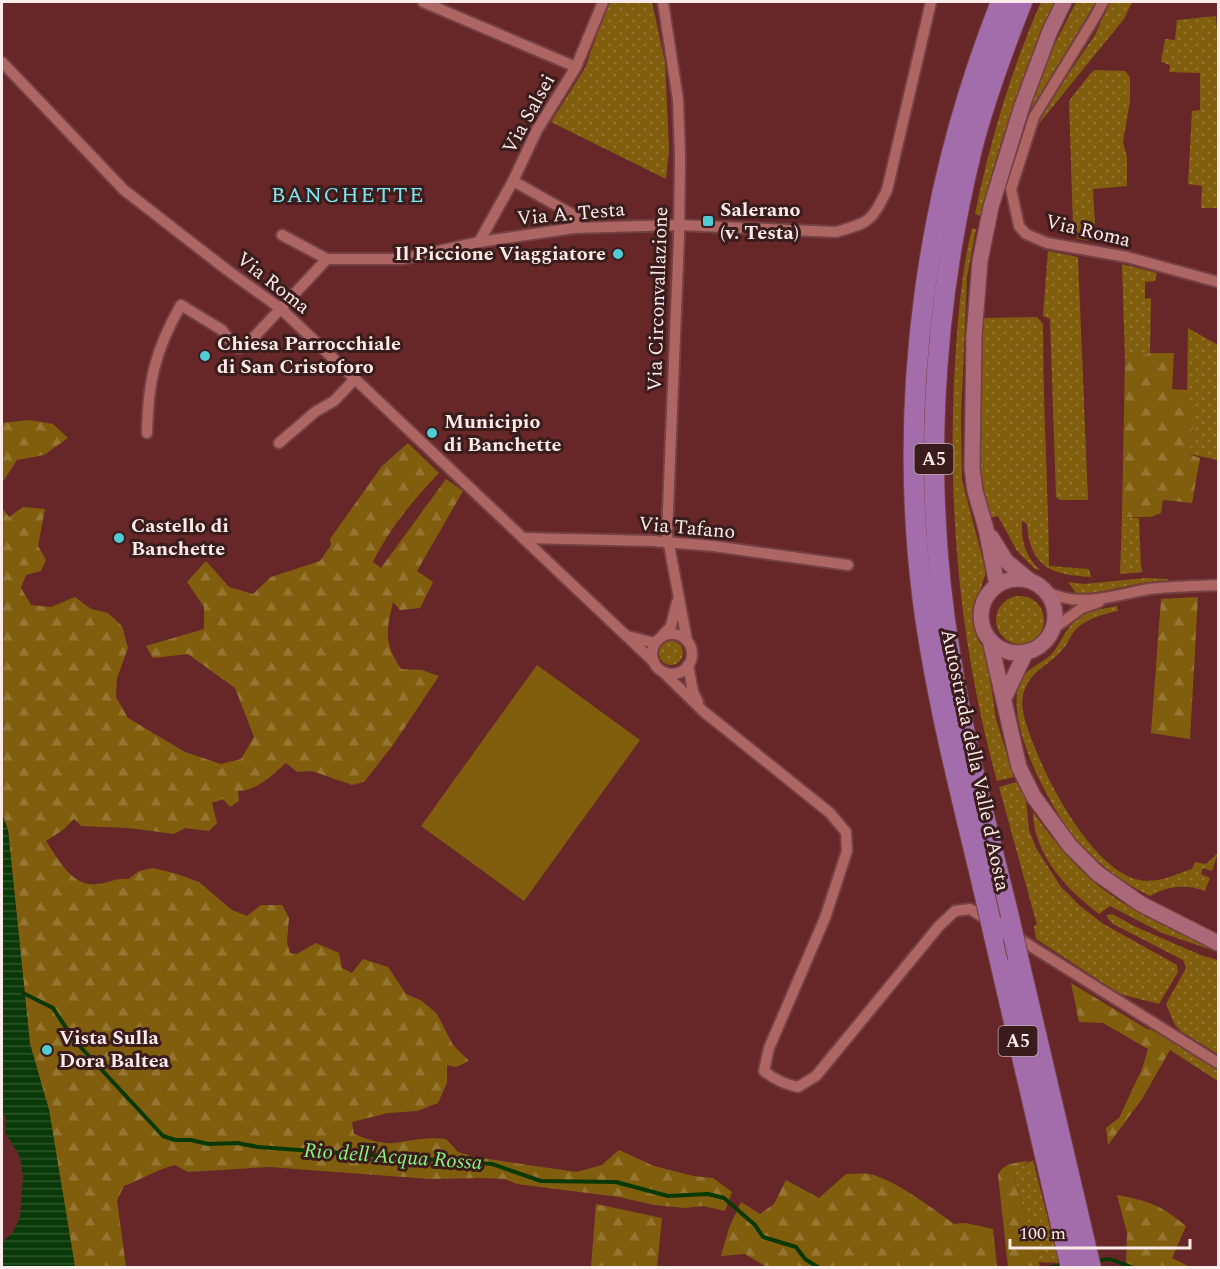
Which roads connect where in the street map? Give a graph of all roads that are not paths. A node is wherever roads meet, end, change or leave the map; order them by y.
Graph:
1 (423, 2) edge
2 (603, 2) edge
3 (663, 2) edge
4 (931, 2) edge
5 (1001, 2) edge
6 (1022, 2) edge
7 (1064, 2) edge
8 (1103, 2) edge
9 (2, 62) edge
10 (576, 67) junction
11 (513, 181) junction
12 (679, 225) junction
13 (574, 228) junction
14 (282, 235) dead end
15 (479, 242) junction
16 (327, 259) junction
17 (1218, 282) edge
18 (280, 308) junction
19 (355, 379) junction
20 (147, 433) dead end
21 (279, 443) dead end
22 (986, 529) junction
23 (523, 538) junction
24 (668, 543) junction
25 (848, 565) dead end
26 (1029, 580) junction
27 (997, 585) junction
28 (1218, 585) edge
29 (1046, 591) junction
30 (1112, 597) junction
31 (678, 599) junction
32 (1053, 629) junction
33 (624, 635) junction
34 (659, 640) junction
35 (990, 640) junction
36 (687, 641) junction
37 (1025, 654) junction
38 (654, 662) junction
39 (688, 665) junction
40 (663, 672) junction
41 (1004, 698) junction
42 (703, 711) junction
43 (1218, 943) edge
44 (1218, 1063) edge
45 (1052, 1142) junction
46 (1080, 1263) edge

1 - 10 street
2 - 10 street, Via Salsei
3 - 12 street, Via Circonvallazione
4 - 12 street, Via A. Testa
5 - 45 highway, Autostrada della Valle d'Aosta / A5, bridge
6 - 45 highway, Autostrada della Valle d'Aosta / A5, bridge
7 - 22 main road
8 - 17 street, Via Roma
9 - 18 street, Via Roma
10 - 11 street, Via Salsei
11 - 13 street
11 - 15 street, Via Salsei
12 - 13 street, Via A. Testa
12 - 24 street, Via Circonvallazione
13 - 15 street, Via A. Testa
14 - 16 street
15 - 16 street, Via A. Testa
16 - 18 street
18 - 19 street, Via Roma
18 - 20 street
19 - 21 street
19 - 23 street, Via Roma
22 - 26 main road
22 - 27 main road
23 - 24 street, Via Tafano
23 - 33 street, Via Roma
24 - 25 street, Via Tafano
24 - 31 street, Via Circonvallazione
26 - 27 main road
26 - 29 main road
27 - 35 main road
28 - 30 street
29 - 30 street
29 - 32 main road
30 - 32 street
31 - 34 street, Via Circonvallazione
31 - 36 street, Via Circonvallazione
32 - 37 main road
33 - 34 street, Via Roma
33 - 38 street, Via Roma
34 - 36 street
34 - 38 street
35 - 37 main road
35 - 41 main road
36 - 39 street
37 - 41 main road
38 - 40 street
39 - 40 street
39 - 42 street
40 - 42 street
41 - 43 main road
42 - 44 street
45 - 46 highway, Autostrada della Valle d'Aosta / A5

